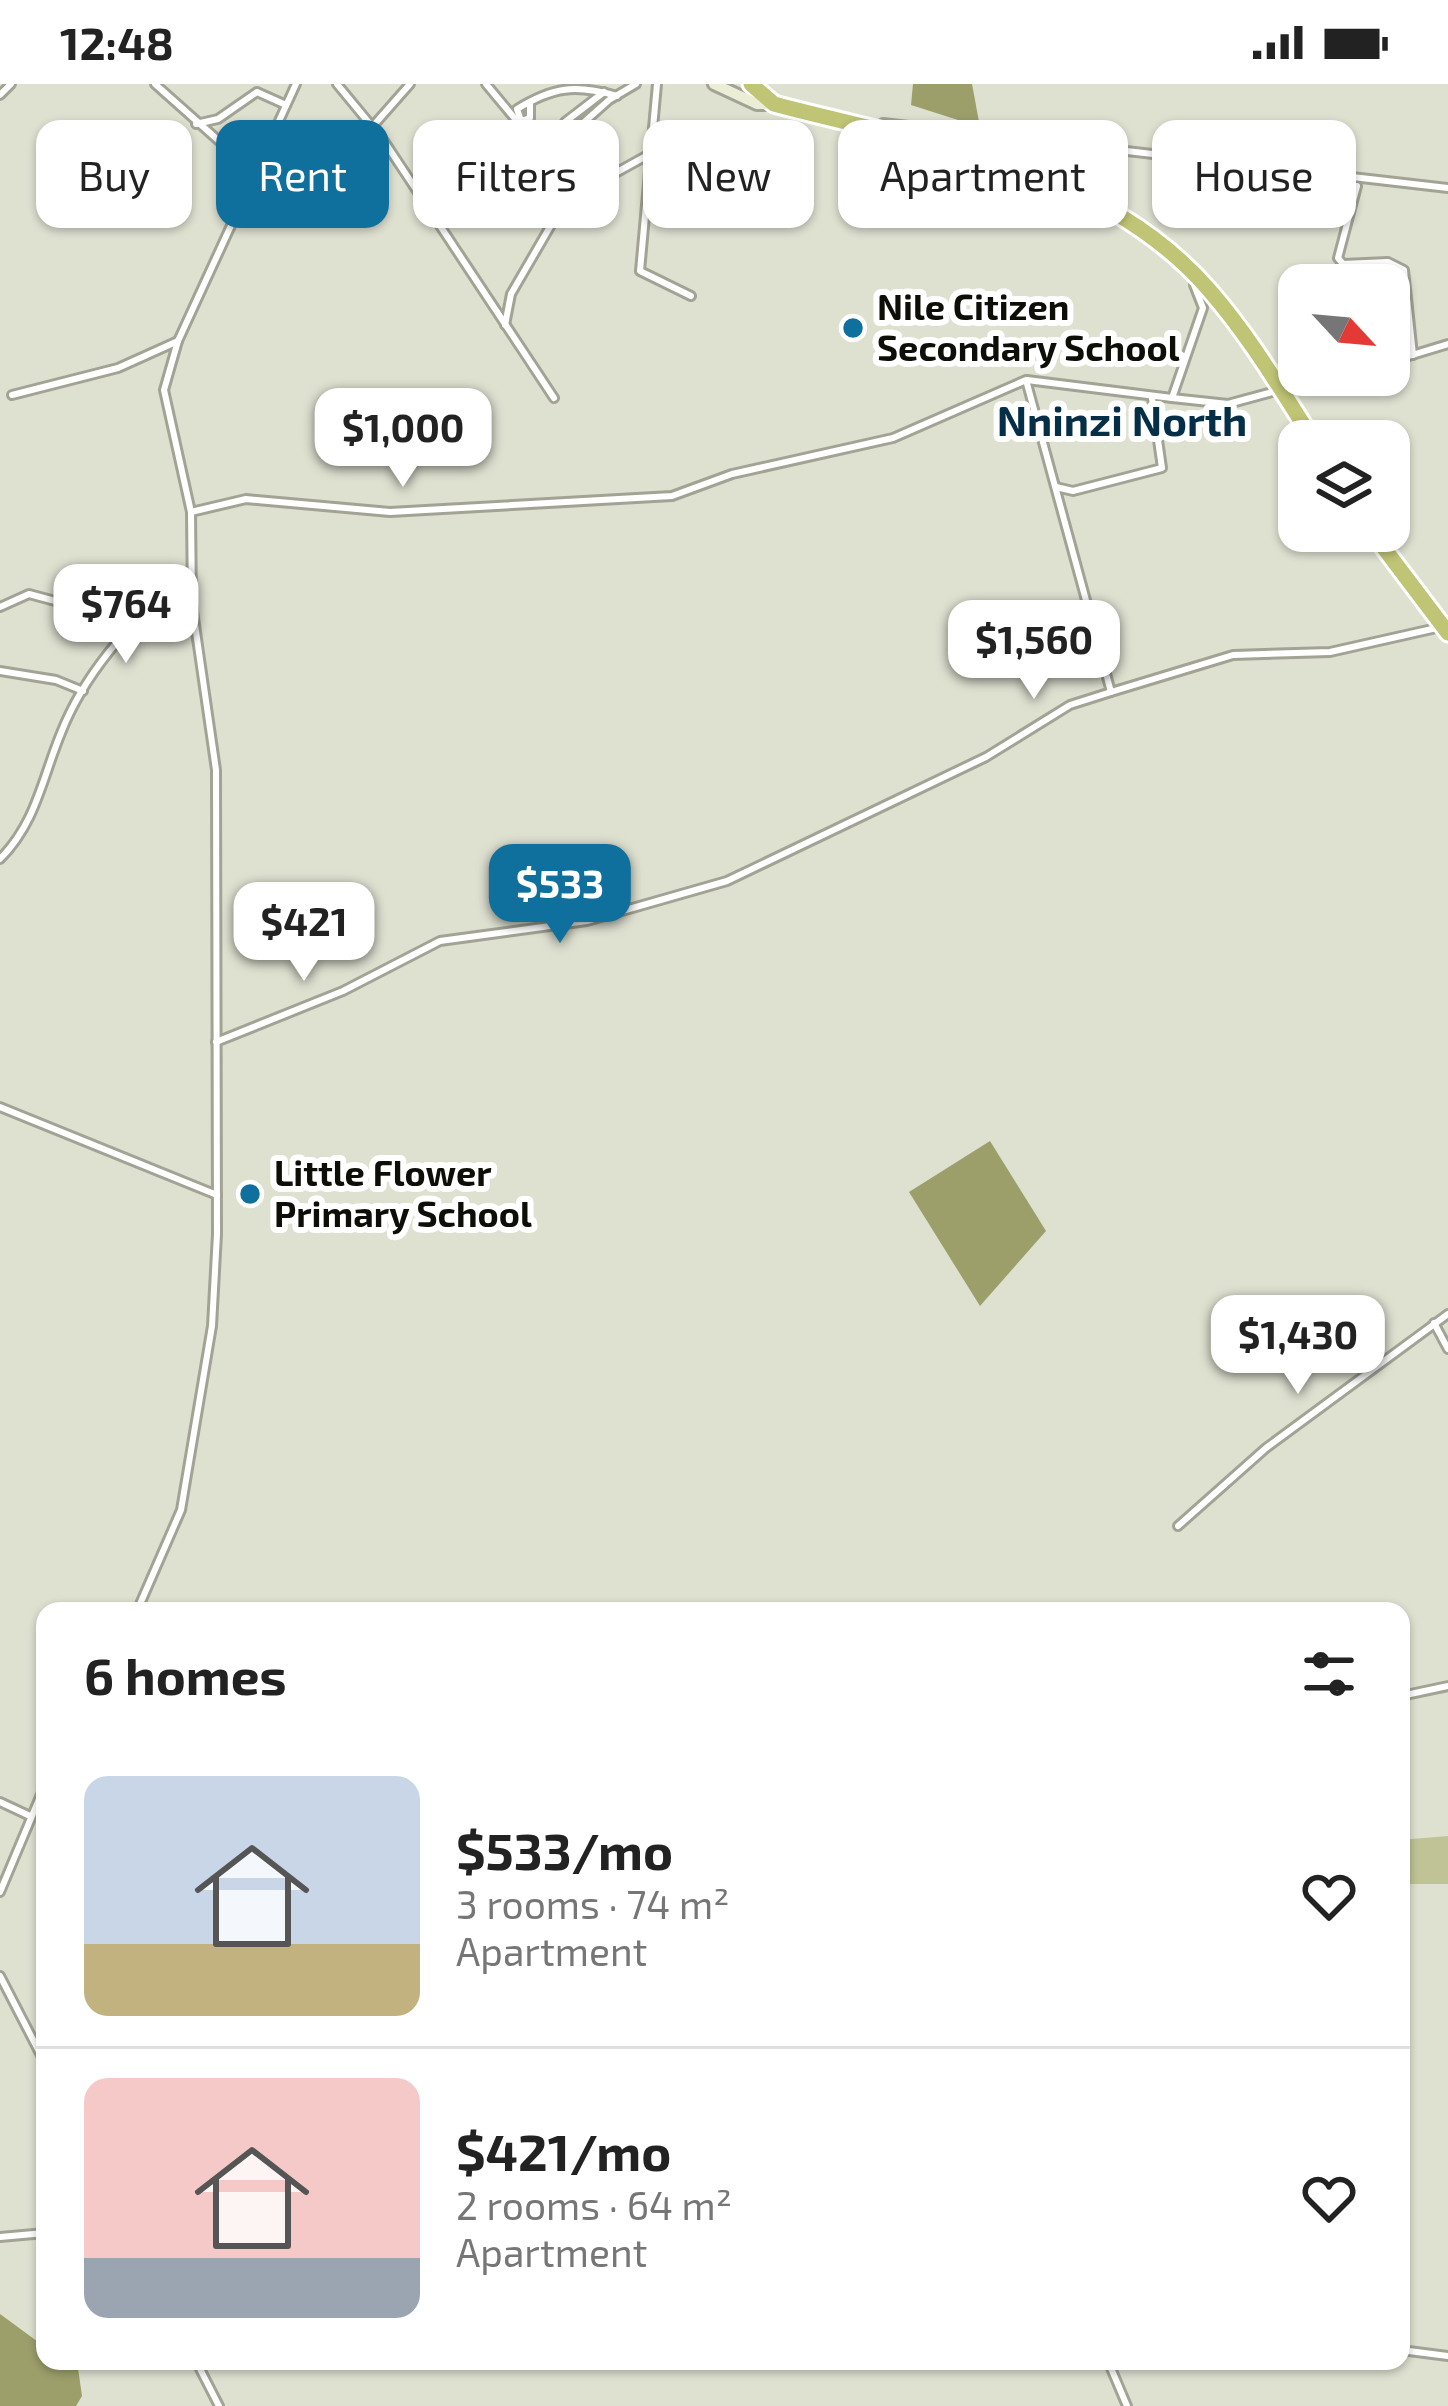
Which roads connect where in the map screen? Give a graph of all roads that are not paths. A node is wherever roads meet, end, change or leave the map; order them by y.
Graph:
1 (11, 84) edge
2 (155, 84) edge
3 (296, 84) edge
4 (337, 84) edge
5 (410, 84) edge
6 (486, 84) edge
7 (637, 84) edge
8 (657, 84) edge
9 (714, 84) edge
10 (751, 84) edge
11 (604, 92) junction
12 (0, 95) edge
13 (616, 96) junction
14 (530, 103) dead end
15 (774, 104) junction
16 (286, 105) junction
17 (814, 115) junction
18 (279, 120) edge
19 (365, 120) edge
20 (377, 120) edge
21 (516, 120) edge
22 (568, 120) edge
23 (590, 120) edge
24 (653, 120) edge
25 (838, 121) edge
26 (196, 124) junction
27 (216, 140) edge
28 (389, 154) edge
29 (1357, 186) dead end
30 (1448, 188) edge
31 (1128, 220) edge
32 (1128, 226) edge
33 (230, 228) edge
34 (547, 228) edge
35 (643, 228) edge
36 (691, 296) dead end
37 (506, 328) junction
38 (178, 341) junction
39 (1448, 344) edge
40 (1413, 355) junction
41 (1410, 356) edge
42 (1026, 380) junction
43 (1278, 386) edge
44 (1278, 393) edge
45 (12, 395) dead end
46 (554, 398) dead end
47 (1152, 398) junction
48 (1172, 398) junction
49 (1056, 487) junction
50 (191, 512) junction
51 (1387, 552) edge
52 (190, 571) junction
53 (159, 597) junction
54 (0, 607) edge
55 (1445, 630) edge
56 (0, 671) edge
57 (84, 692) junction
58 (1111, 692) junction
59 (0, 859) edge
60 (216, 1042) junction
61 (0, 1108) edge
62 (218, 1196) junction
63 (1448, 1314) edge
64 (1434, 1323) junction
65 (1448, 1349) edge
66 (1178, 1526) dead end
67 (141, 1602) edge
68 (1448, 1686) edge
69 (1410, 1694) edge
70 (0, 1802) edge
71 (36, 1804) edge
72 (30, 1816) junction
73 (0, 1892) edge
74 (0, 1976) edge
75 (36, 2046) edge
76 (36, 2234) edge
77 (0, 2237) edge
78 (1410, 2351) edge
79 (1448, 2356) edge
80 (201, 2370) edge
81 (1112, 2370) edge
82 (219, 2406) edge
83 (1126, 2406) edge

1 - 12 street
2 - 26 street
3 - 16 street
4 - 19 street
5 - 20 street
6 - 21 street
7 - 13 street
8 - 24 street
9 - 15 street
10 - 15 highway
11 - 13 street
11 - 14 street
11 - 22 street
13 - 23 street
15 - 17 highway
16 - 18 street
16 - 26 street
17 - 25 highway
17 - 30 street
26 - 27 street
28 - 37 street
29 - 40 street
31 - 43 highway
32 - 48 street
33 - 38 street
34 - 37 street
35 - 36 street
37 - 46 street
38 - 45 street
38 - 50 street
39 - 40 street
40 - 41 street
42 - 47 street
42 - 49 street
42 - 50 street
44 - 48 street
47 - 48 street
47 - 49 street
49 - 58 street
50 - 52 street
51 - 55 highway
52 - 53 street
52 - 60 street
53 - 54 street
53 - 57 street
55 - 58 street
56 - 57 street
57 - 59 street
58 - 60 street
60 - 62 street
61 - 62 street
62 - 67 street
63 - 64 street
64 - 65 street
64 - 66 street
68 - 69 street
70 - 72 street
71 - 72 street
72 - 73 street
74 - 75 street
76 - 77 street
78 - 79 street
80 - 82 street
81 - 83 street

